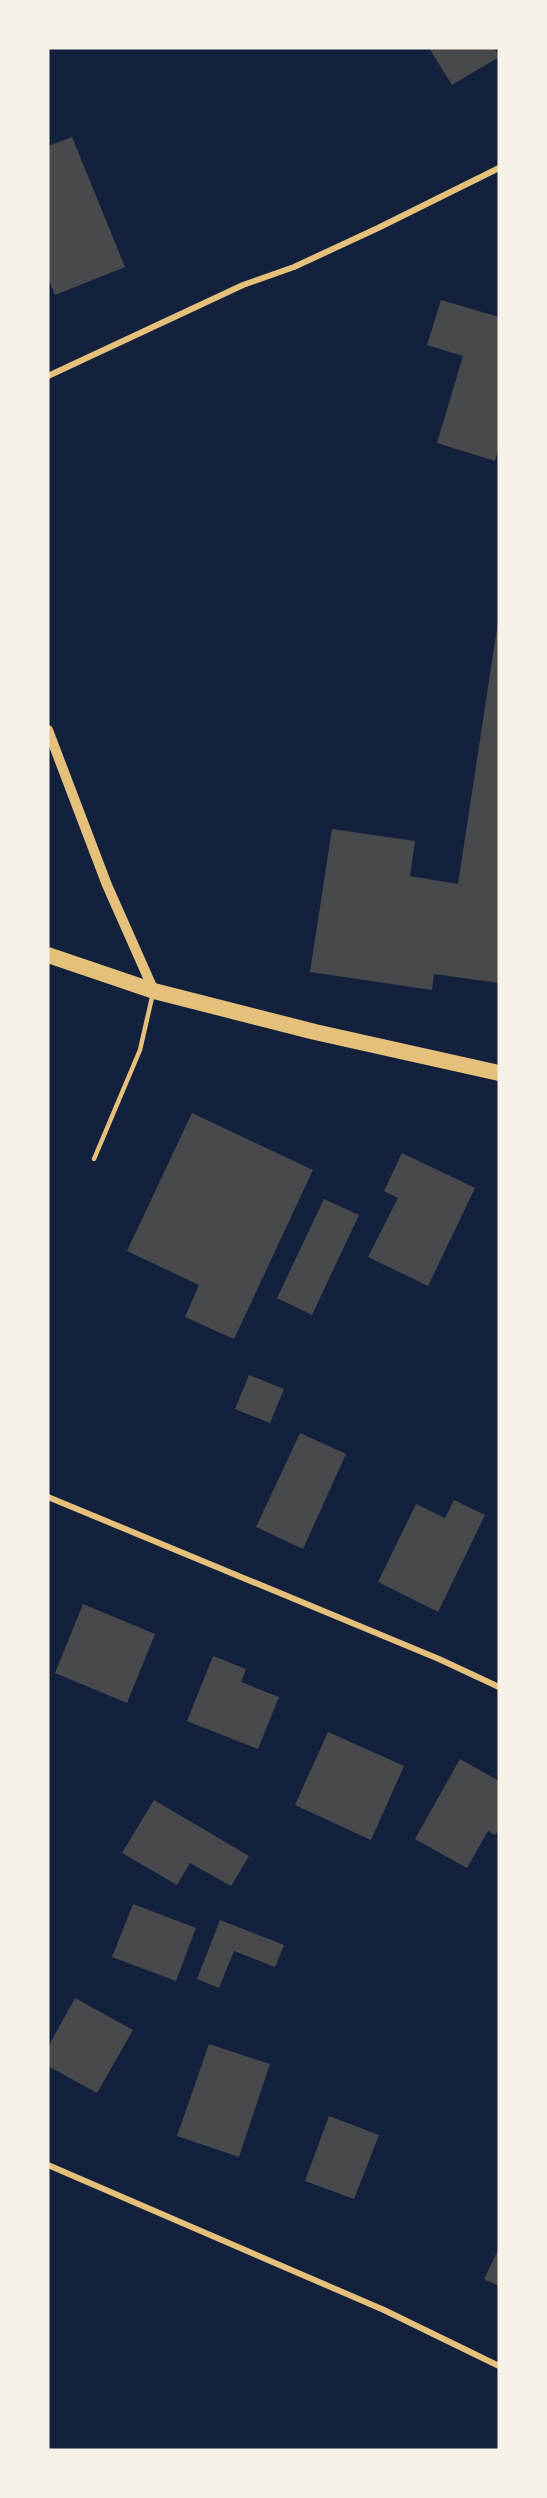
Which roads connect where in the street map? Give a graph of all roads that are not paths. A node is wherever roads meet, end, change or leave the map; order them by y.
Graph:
1 (499, 168) edge
2 (48, 376) edge
3 (48, 730) edge
4 (48, 955) edge
5 (154, 991) junction
6 (499, 1073) edge
7 (94, 1159) dead end
8 (48, 1497) edge
9 (499, 1687) edge
10 (48, 2165) edge
11 (499, 2366) edge

1 - 2 street
3 - 5 street
4 - 5 highway
5 - 6 highway
5 - 7 lane
8 - 9 street
10 - 11 street

